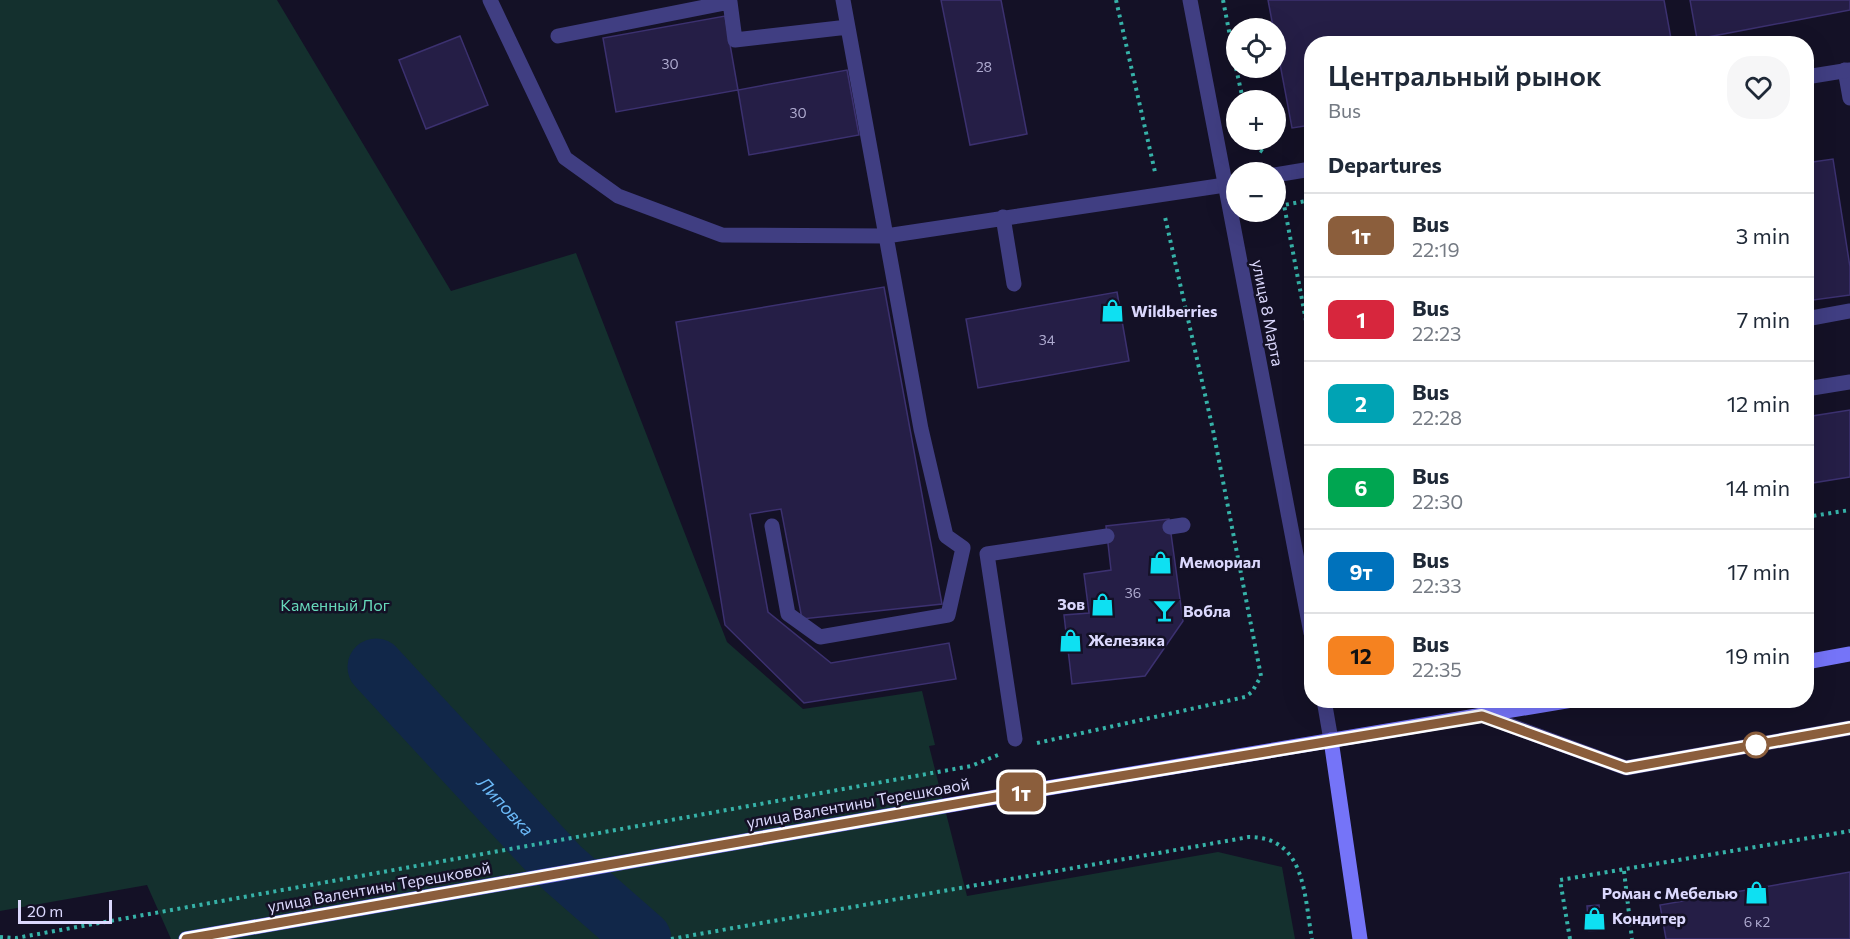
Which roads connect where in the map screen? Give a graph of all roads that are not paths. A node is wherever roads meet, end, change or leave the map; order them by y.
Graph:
1 (490, 0) edge
2 (843, 0) edge
3 (1190, 0) edge
4 (848, 27) junction
5 (558, 36) dead end
6 (1848, 70) edge
7 (1814, 76) edge
8 (1850, 98) edge
9 (1226, 166) edge
10 (1304, 170) edge
11 (1286, 174) edge
12 (1226, 185) edge
13 (1003, 217) junction
14 (1237, 222) edge
15 (886, 236) junction
16 (1014, 284) dead end
17 (1850, 311) edge
18 (1814, 318) edge
19 (1850, 382) edge
20 (1814, 388) edge
21 (772, 526) dead end
22 (1107, 536) dead end
23 (1304, 594) edge
24 (1850, 654) edge
25 (1814, 661) edge
26 (1326, 708) edge
27 (1527, 708) edge
28 (1482, 716) junction
29 (1850, 728) edge
30 (1332, 740) junction
31 (1017, 745) road end
32 (186, 939) edge
33 (1360, 939) edge

1 - 15 street
2 - 4 street
3 - 9 street, улица 8 Марта
4 - 5 street
4 - 15 street
6 - 7 street
6 - 8 street
10 - 11 street
12 - 13 street
13 - 15 street
13 - 16 street
14 - 23 street, улица 8 Марта
15 - 21 street
17 - 18 street
19 - 20 street
22 - 31 street
24 - 25 main road
26 - 30 street
27 - 28 main road, улица Валентины Терешковой
28 - 29 street
28 - 30 main road, улица Валентины Терешковой
30 - 32 main road, улица Валентины Терешковой
30 - 33 main road

